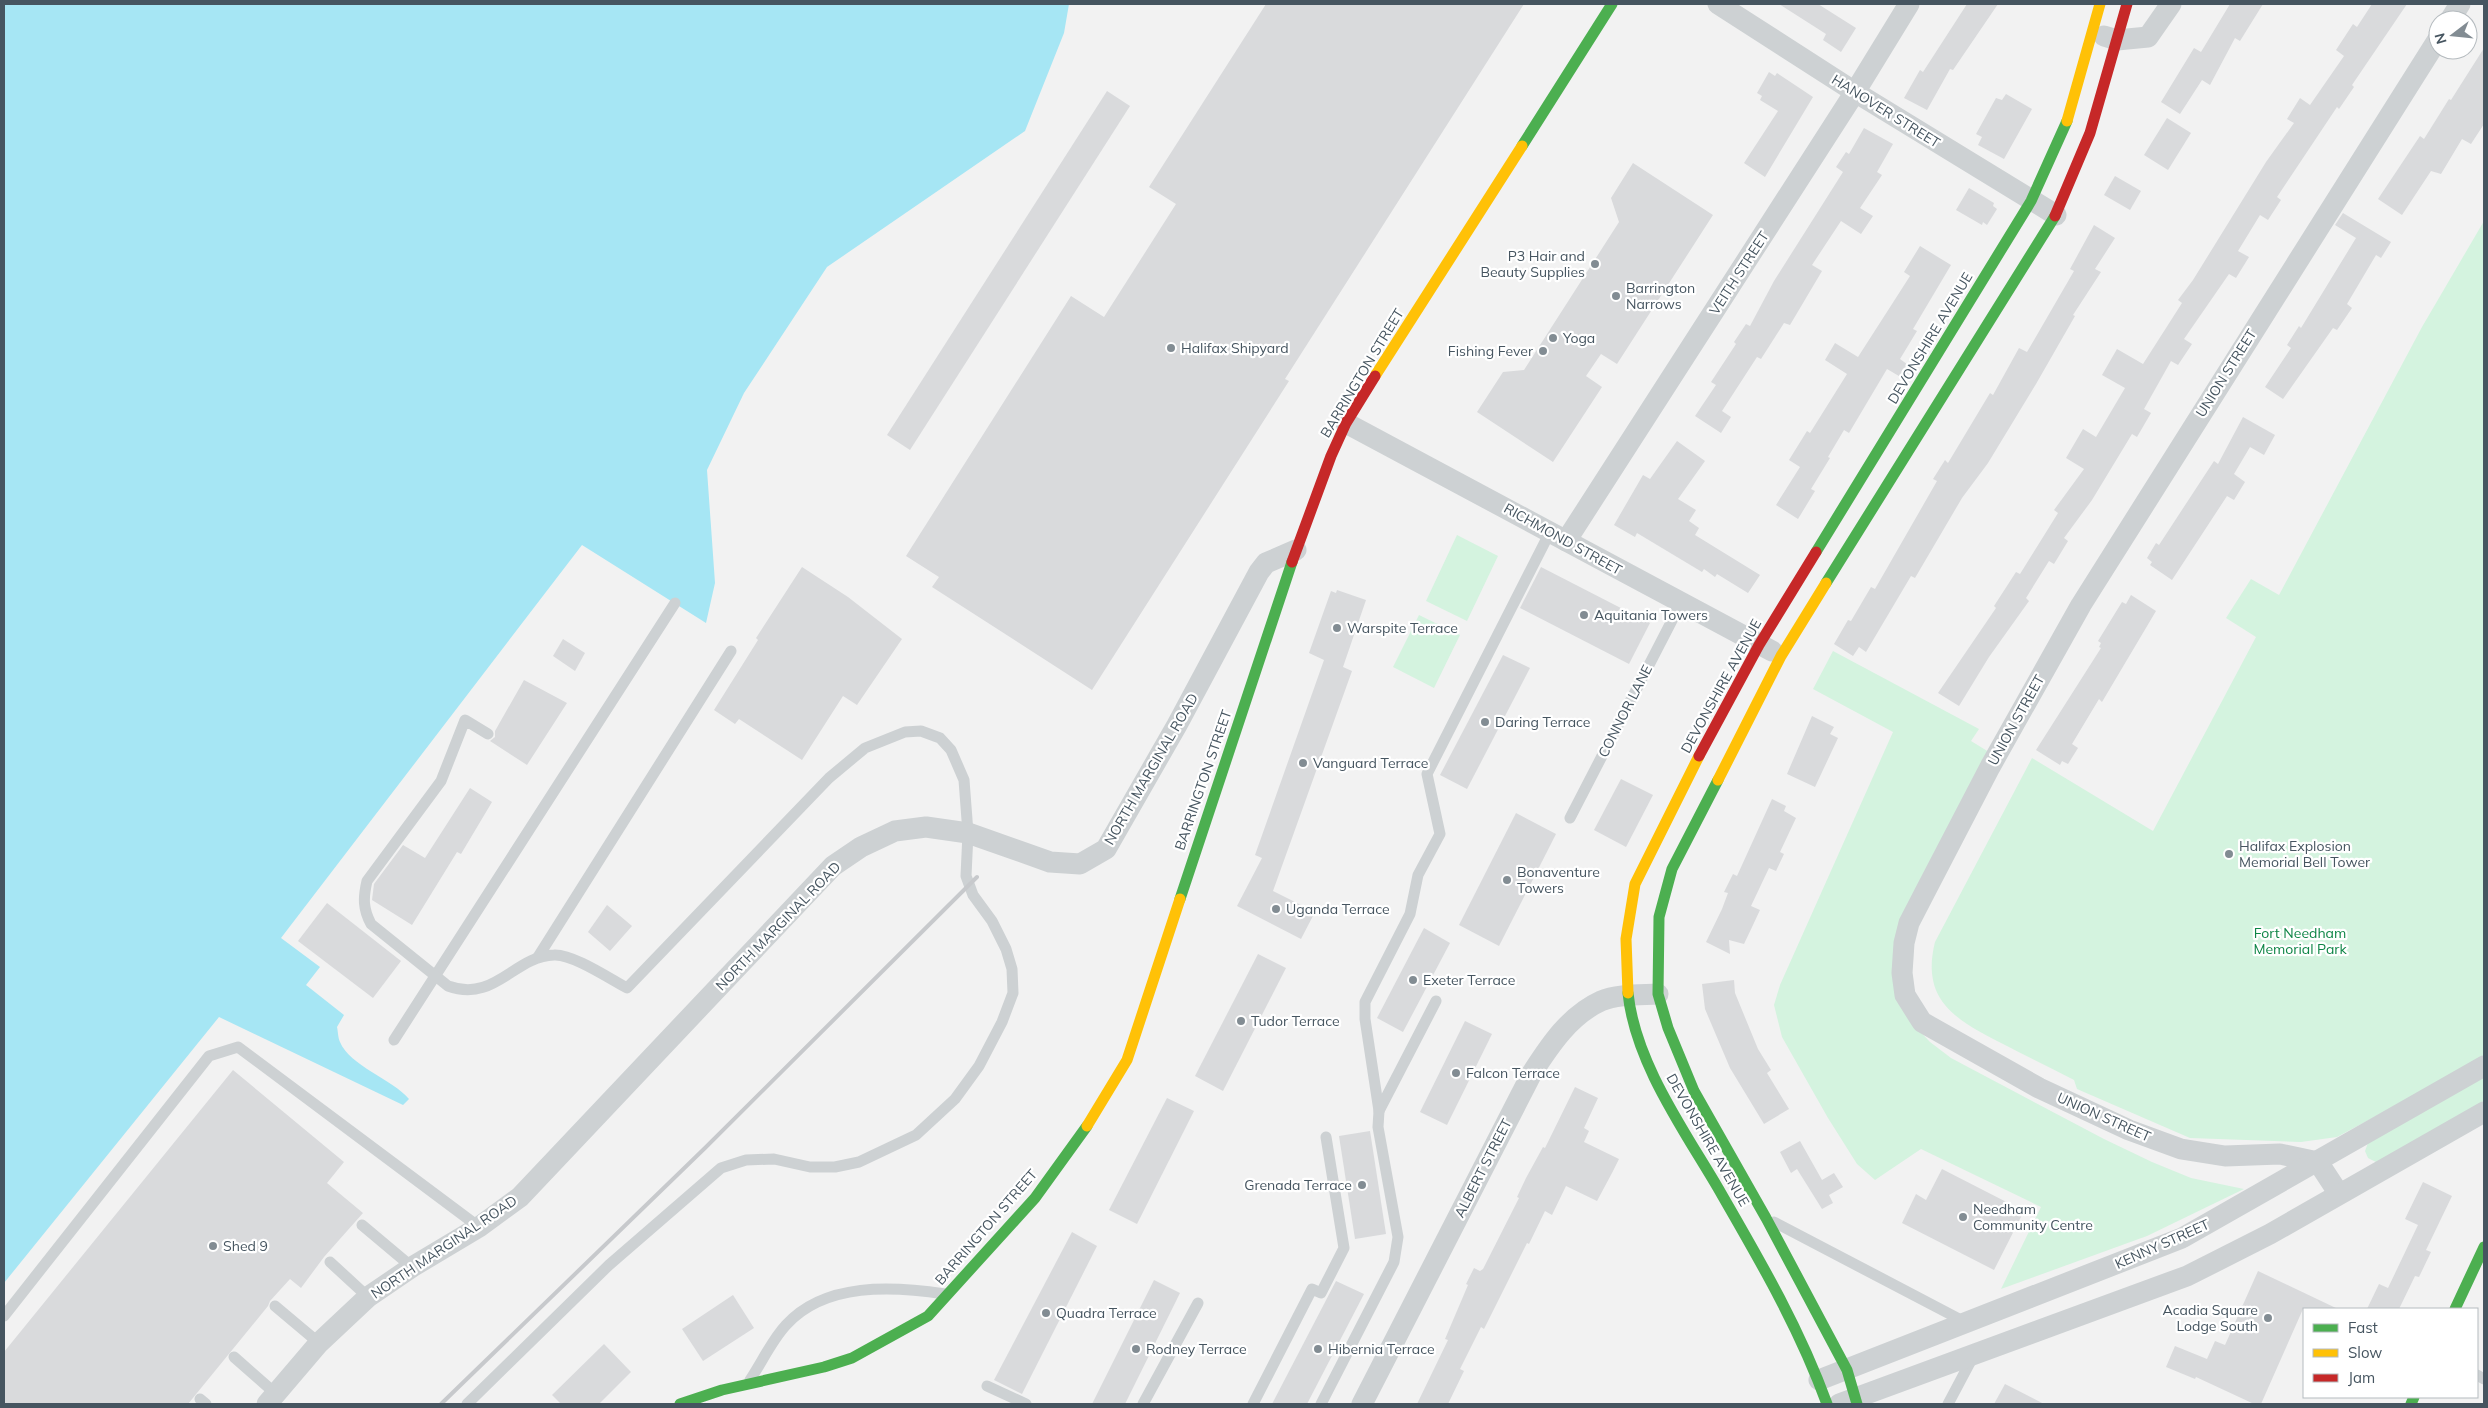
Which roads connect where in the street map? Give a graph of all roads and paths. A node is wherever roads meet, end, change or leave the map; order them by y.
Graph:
1 (1612, 4) edge
2 (1718, 4) edge
3 (1909, 4) edge
4 (2100, 4) edge
5 (2127, 4) edge
6 (2171, 4) edge
7 (2092, 32) junction
8 (2116, 40) junction
9 (2428, 55) edge
10 (1855, 92) junction
11 (2031, 201) junction
12 (2056, 215) junction
13 (1346, 422) junction
14 (1558, 536) junction
15 (1296, 550) junction
16 (1681, 603) junction
17 (675, 604) dead end
18 (1759, 644) junction
19 (731, 651) dead end
20 (1781, 656) junction
21 (488, 734) dead end
22 (1570, 818) dead end
23 (968, 833) junction
24 (538, 957) junction
25 (435, 975) junction
26 (1658, 994) junction
27 (1628, 996) junction
28 (1436, 1001) dead end
29 (394, 1040) dead end
30 (2484, 1066) edge
31 (1379, 1112) junction
32 (2484, 1112) edge
33 (1326, 1137) dead end
34 (2318, 1162) junction
35 (2339, 1194) junction
36 (1766, 1218) junction
37 (362, 1224) dead end
38 (479, 1227) junction
39 (2484, 1248) edge
40 (330, 1262) dead end
41 (412, 1267) junction
42 (2478, 1274) edge
43 (947, 1295) junction
44 (368, 1297) junction
45 (1198, 1303) dead end
46 (275, 1306) dead end
47 (2456, 1308) edge
48 (4, 1316) edge
49 (1965, 1322) junction
50 (319, 1343) junction
51 (1975, 1352) junction
52 (234, 1357) dead end
53 (1846, 1370) junction
54 (1819, 1380) junction
55 (748, 1383) junction
56 (987, 1386) dead end
57 (272, 1399) edge
58 (695, 1401) edge
59 (1851, 1402) edge
60 (467, 1404) edge
61 (680, 1404) edge
62 (1026, 1404) edge
63 (1144, 1404) edge
64 (1253, 1404) edge
65 (1321, 1404) edge
66 (1362, 1404) edge
67 (1827, 1404) edge
68 (1948, 1404) edge

1 - 13 street, BARRINGTON STREET
2 - 10 street, HANOVER STREET
3 - 10 street, VEITH STREET
4 - 7 street, DEVONSHIRE AVENUE
5 - 8 street, DEVONSHIRE AVENUE
6 - 8 street
7 - 8 street
7 - 11 street, DEVONSHIRE AVENUE
8 - 12 street, DEVONSHIRE AVENUE
9 - 34 street, UNION STREET
10 - 11 street, HANOVER STREET
10 - 14 street, VEITH STREET
11 - 12 street, HANOVER STREET
11 - 18 street, DEVONSHIRE AVENUE
12 - 20 street, DEVONSHIRE AVENUE
13 - 14 street, RICHMOND STREET
13 - 15 street, BARRINGTON STREET
14 - 16 street, RICHMOND STREET
14 - 31 lane
15 - 23 street, NORTH MARGINAL ROAD
15 - 43 street, BARRINGTON STREET
16 - 18 street, RICHMOND STREET
16 - 22 lane, CONNOR LANE
17 - 25 lane
18 - 20 street, RICHMOND STREET
18 - 27 street, DEVONSHIRE AVENUE
19 - 24 lane
20 - 26 street, DEVONSHIRE AVENUE
21 - 25 lane
23 - 24 lane
23 - 38 street, NORTH MARGINAL ROAD
23 - 60 lane
24 - 25 lane
25 - 29 lane
26 - 27 street, ALBERT STREET
26 - 36 street, DEVONSHIRE AVENUE
27 - 54 street, DEVONSHIRE AVENUE
27 - 66 street, ALBERT STREET
28 - 31 lane
30 - 34 street, KENNY STREET
31 - 65 lane
32 - 35 street
33 - 64 lane
34 - 35 street
34 - 49 street, KENNY STREET
35 - 51 street
36 - 49 lane
36 - 53 street, DEVONSHIRE AVENUE
37 - 41 lane
38 - 41 street, NORTH MARGINAL ROAD
38 - 48 lane
39 - 42 street
40 - 44 lane
41 - 44 street, NORTH MARGINAL ROAD
42 - 47 street
43 - 55 street, BARRINGTON STREET
43 - 55 lane
44 - 50 street, NORTH MARGINAL ROAD
45 - 63 lane
46 - 50 lane
49 - 51 street
49 - 53 street, KENNY STREET
50 - 57 street, NORTH MARGINAL ROAD
51 - 59 street
51 - 68 lane
52 - 57 lane
53 - 54 street, KENNY STREET
53 - 59 street, DEVONSHIRE AVENUE
54 - 67 street, DEVONSHIRE AVENUE
55 - 58 street, BARRINGTON STREET
56 - 62 lane
58 - 61 street, BARRINGTON STREET

